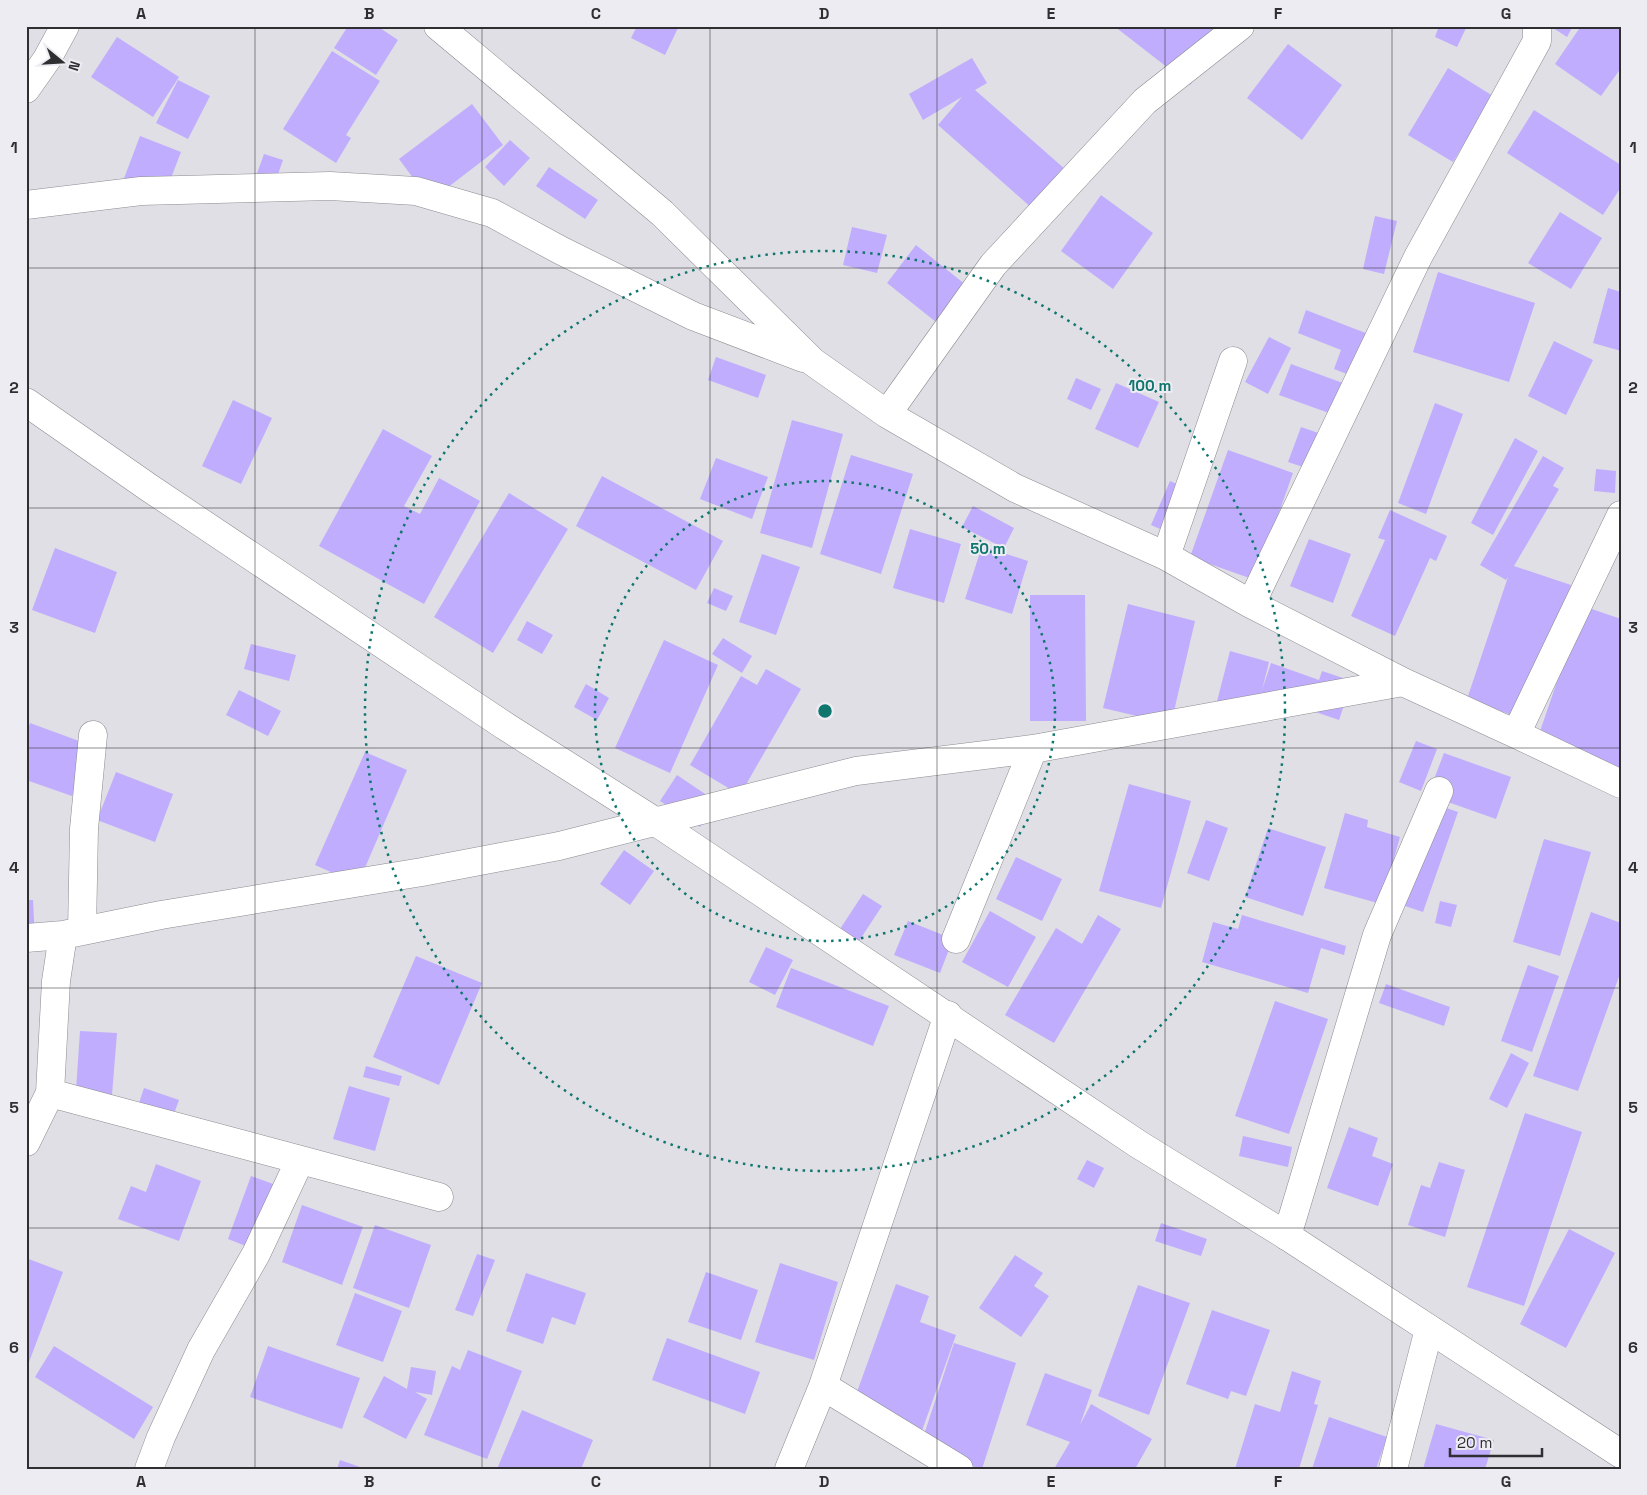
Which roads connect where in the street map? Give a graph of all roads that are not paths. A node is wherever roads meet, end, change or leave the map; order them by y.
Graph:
1 (65, 26) edge
2 (1240, 26) edge
3 (1537, 26) edge
4 (443, 27) edge
5 (26, 89) edge
6 (26, 205) edge
7 (1233, 361) dead end
8 (813, 362) junction
9 (26, 402) edge
10 (887, 414) junction
11 (1621, 515) edge
12 (1166, 556) junction
13 (1251, 604) junction
14 (1403, 682) junction
15 (1516, 734) junction
16 (93, 735) dead end
17 (1033, 749) junction
18 (1621, 784) edge
19 (1439, 791) dead end
20 (656, 822) junction
21 (72, 933) junction
22 (26, 938) edge
23 (956, 939) dead end
24 (948, 1015) junction
25 (50, 1093) junction
26 (26, 1142) edge
27 (300, 1160) junction
28 (439, 1197) dead end
29 (1287, 1236) junction
30 (1428, 1329) junction
31 (824, 1386) junction
32 (1621, 1454) edge
33 (149, 1469) edge
34 (789, 1469) edge
35 (959, 1469) edge
36 (1393, 1469) edge

1 - 5 street
2 - 10 street
3 - 13 street
4 - 8 street
6 - 8 street
7 - 12 street
8 - 10 street
9 - 20 street
10 - 12 street
11 - 15 street
12 - 13 street
13 - 14 street
14 - 15 street
14 - 17 street
15 - 18 street
16 - 21 street
17 - 20 street
17 - 23 street
19 - 29 street
20 - 21 street
20 - 24 street
21 - 22 street
21 - 25 street
24 - 29 street
24 - 31 street
25 - 26 street
25 - 27 street
27 - 28 street
27 - 33 street
29 - 30 street
30 - 32 street
30 - 36 street
31 - 34 street
31 - 35 street

